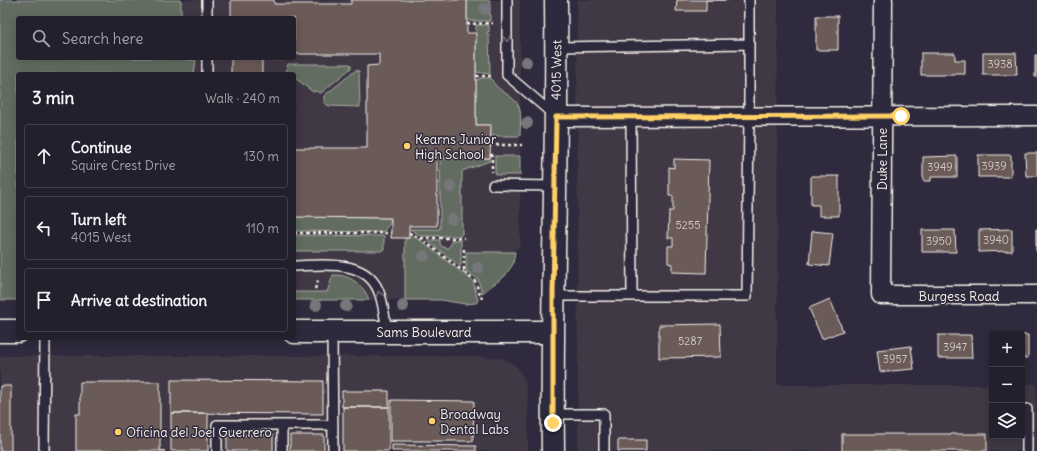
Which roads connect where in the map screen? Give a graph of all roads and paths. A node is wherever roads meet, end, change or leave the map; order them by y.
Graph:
1 (207, 0) edge
2 (507, 0) edge
3 (556, 0) edge
4 (748, 0) edge
5 (883, 0) edge
6 (207, 16) edge
7 (493, 23) dead end
8 (467, 24) dead end
9 (749, 44) junction
10 (557, 47) junction
11 (207, 60) edge
12 (207, 72) edge
13 (476, 76) dead end
14 (494, 76) dead end
15 (631, 116) junction
16 (749, 116) junction
17 (882, 116) junction
18 (1037, 116) edge
19 (556, 117) junction
20 (490, 145) dead end
21 (522, 145) dead end
22 (490, 155) dead end
23 (492, 175) dead end
24 (493, 185) dead end
25 (555, 186) junction
26 (409, 232) dead end
27 (296, 233) edge
28 (389, 234) dead end
29 (420, 238) junction
30 (464, 238) dead end
31 (464, 249) dead end
32 (296, 266) edge
33 (464, 272) junction
34 (319, 277) dead end
35 (315, 289) dead end
36 (881, 295) joint
37 (553, 296) junction
38 (632, 296) junction
39 (1037, 296) edge
40 (482, 299) dead end
41 (0, 332) edge
42 (16, 332) edge
43 (296, 332) edge
44 (332, 332) junction
45 (387, 332) junction
46 (554, 332) junction
47 (45, 340) edge
48 (1027, 409) dead end
49 (553, 414) junction
50 (282, 425) junction
51 (333, 425) junction
52 (44, 451) edge
53 (217, 451) edge
54 (282, 451) edge
55 (333, 451) edge
56 (553, 451) edge
57 (604, 451) edge
58 (1027, 451) edge

1 - 6 lane
2 -> 19 lane
3 - 10 street, 4015 West
4 - 9 lane
5 - 17 street, Duke Lane
7 - 8 path
9 - 10 lane
9 - 16 lane
10 - 19 street, 4015 West
11 - 12 lane
13 - 14 path
15 - 16 street
15 - 19 street
15 - 38 lane
16 - 17 street
16 - 38 lane
17 - 18 street
17 - 36 street, Duke Lane
19 - 25 street, 4015 West
20 - 21 path
22 - 23 path
24 - 25 lane
25 - 37 street, 4015 West
26 - 29 path
27 - 28 path
29 - 30 path
29 - 33 path
31 - 33 path
45 -> 32 lane
33 - 40 path
34 - 35 path
36 - 39 street, Burgess Road
37 - 38 lane
37 - 46 street, 4015 West
41 - 42 street
43 - 44 street, Sams Boulevard
44 - 45 street, Sams Boulevard
44 - 51 lane
45 - 46 street, Sams Boulevard
46 - 49 street, 4015 West
47 - 52 lane
48 - 58 lane
49 - 56 street, 4015 West
49 - 57 lane
50 - 51 lane
50 - 53 lane
50 - 54 lane
51 - 55 lane

